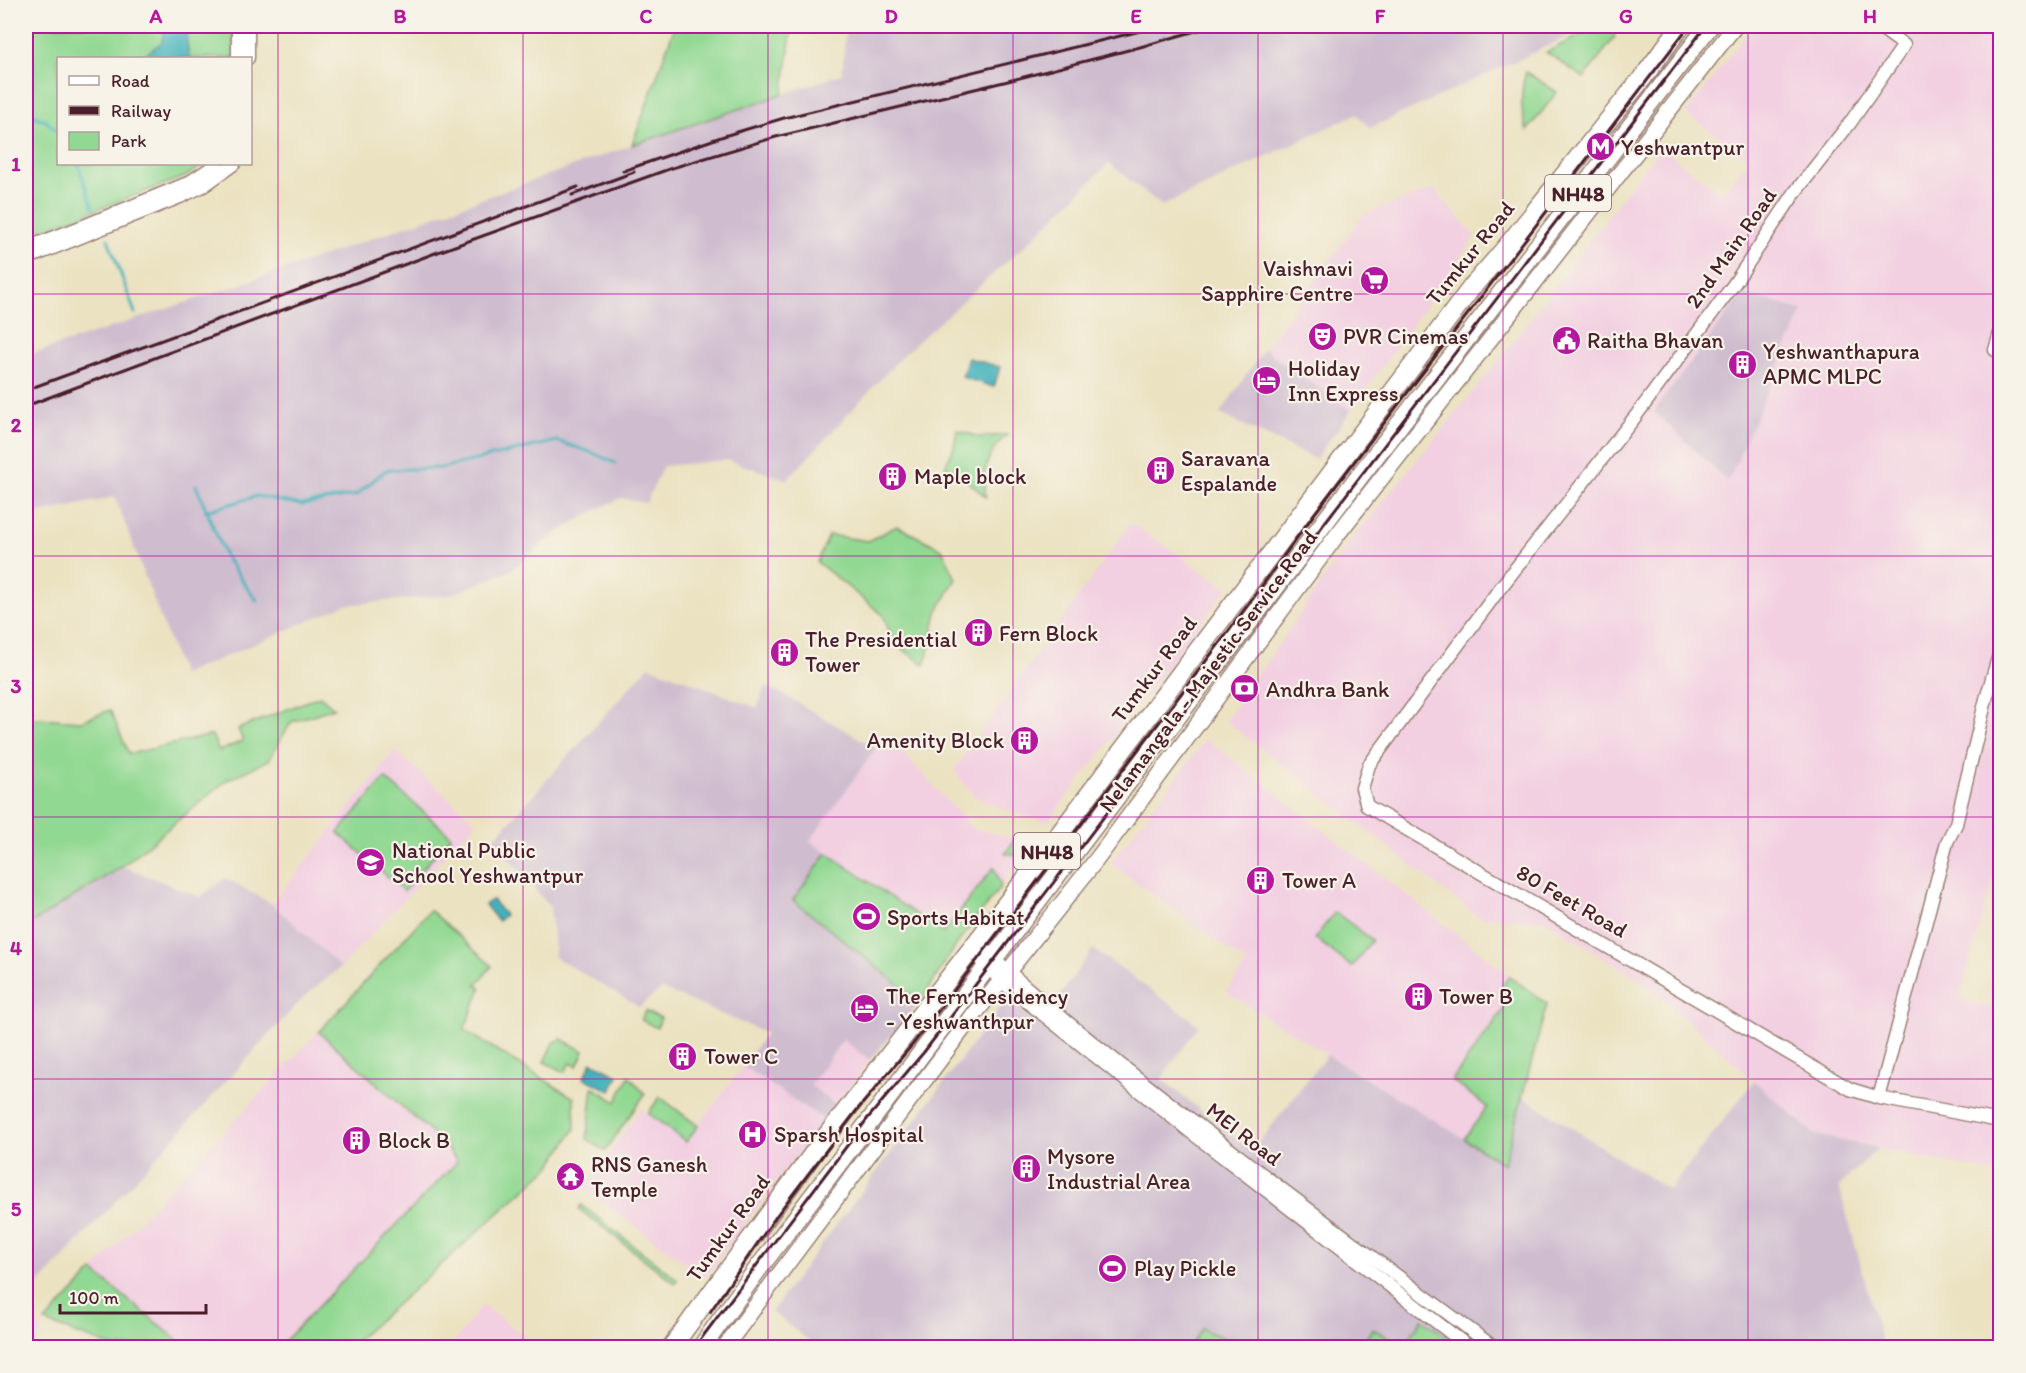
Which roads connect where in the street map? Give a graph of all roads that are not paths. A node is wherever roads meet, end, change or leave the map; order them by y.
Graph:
1 (238, 26) edge
2 (248, 26) edge
3 (1681, 26) edge
4 (1709, 26) edge
5 (1735, 26) edge
6 (1878, 26) edge
7 (238, 57) edge
8 (248, 57) edge
9 (215, 165) edge
10 (233, 165) edge
11 (26, 248) edge
12 (26, 259) edge
13 (2001, 333) edge
14 (2001, 351) edge
15 (1502, 587) joint
16 (2001, 651) edge
17 (975, 946) junction
18 (990, 962) junction
19 (1004, 977) junction
20 (1879, 1098) junction
21 (2001, 1121) edge
22 (671, 1347) edge
23 (700, 1347) edge
24 (724, 1347) edge
25 (1470, 1347) edge
26 (1495, 1347) edge

1 - 7 street
2 - 8 street
3 - 17 highway, Tumkur Road / NH48
4 - 18 highway, Tumkur Road / NH48
5 - 19 main road, Nelamangala - Majestic Service Road
6 - 15 street, 2nd Main Road
9 - 11 street
10 - 12 street
13 - 14 street
15 - 20 street, 80 Feet Road
16 - 20 street
17 - 18 street, MEI Road
17 - 22 highway, Tumkur Road / NH48
18 - 19 street, MEI Road
18 - 23 highway, Tumkur Road / NH48
19 - 24 main road, Nelamangala - Majestic Service Road
19 - 25 street, MEI Road
19 - 26 street, MEI Road
20 - 21 street, 80 Feet Road

